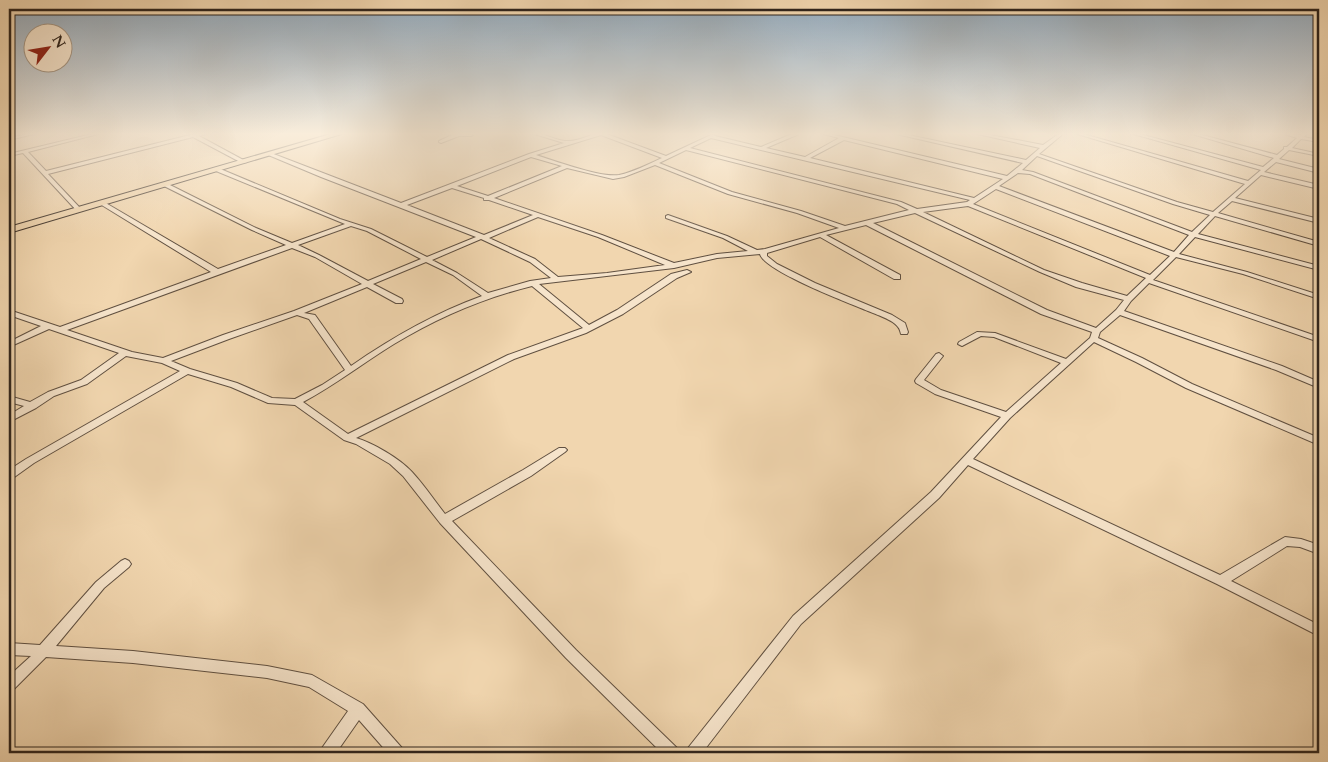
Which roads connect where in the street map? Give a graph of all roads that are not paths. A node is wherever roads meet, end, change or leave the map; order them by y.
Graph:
1 (40, 169) edge
2 (62, 169) edge
3 (223, 169) edge
4 (306, 169) edge
5 (497, 169) edge
6 (562, 169) edge
7 (578, 169) edge
8 (641, 169) edge
9 (669, 169) edge
10 (764, 169) edge
11 (850, 169) edge
12 (969, 169) edge
13 (1019, 169) edge
14 (1078, 169) edge
15 (1198, 169) edge
16 (1254, 169) edge
17 (1265, 169) edge
18 (218, 170) junction
19 (1017, 171) junction
20 (1262, 171) junction
21 (44, 173) junction
22 (1008, 178) junction
23 (1248, 183) junction
24 (166, 185) junction
25 (453, 186) junction
26 (996, 187) junction
27 (1319, 187) edge
28 (486, 199) junction
29 (1232, 199) junction
30 (976, 200) junction
31 (102, 203) junction
32 (970, 204) junction
33 (400, 205) junction
34 (80, 210) junction
35 (917, 210) junction
36 (1214, 215) junction
37 (536, 216) junction
38 (668, 217) dead end
39 (1319, 221) edge
40 (868, 223) junction
41 (352, 224) junction
42 (844, 228) junction
43 (9, 230) edge
44 (821, 235) junction
45 (1195, 235) junction
46 (482, 237) junction
47 (1319, 244) edge
48 (290, 246) junction
49 (760, 252) junction
50 (1175, 255) junction
51 (428, 260) junction
52 (674, 266) junction
53 (1319, 268) edge
54 (217, 272) junction
55 (687, 272) dead end
56 (556, 278) junction
57 (897, 278) dead end
58 (1150, 280) junction
59 (533, 283) junction
60 (370, 284) junction
61 (487, 296) junction
62 (1319, 297) edge
63 (1128, 299) junction
64 (399, 301) dead end
65 (9, 312) edge
66 (1119, 312) junction
67 (297, 313) junction
68 (48, 326) junction
69 (587, 327) dead end
70 (60, 330) junction
71 (904, 332) dead end
72 (1095, 335) junction
73 (1319, 340) edge
74 (962, 344) dead end
75 (9, 345) edge
76 (126, 352) junction
77 (939, 356) dead end
78 (164, 361) junction
79 (1067, 362) junction
80 (350, 370) junction
81 (187, 371) junction
82 (1319, 385) edge
83 (9, 399) edge
84 (297, 402) junction
85 (33, 406) junction
86 (1007, 416) junction
87 (9, 419) edge
88 (347, 438) junction
89 (1319, 442) edge
90 (562, 450) dead end
91 (966, 460) junction
92 (14, 468) edge
93 (9, 475) edge
94 (444, 520) junction
95 (1319, 550) edge
96 (125, 564) dead end
97 (1221, 581) junction
98 (1319, 631) edge
99 (9, 650) edge
100 (42, 651) junction
101 (9, 685) edge
102 (358, 709) junction
103 (327, 753) edge
104 (397, 753) edge
105 (672, 753) edge
106 (693, 753) edge

1 - 21 street
2 - 21 street
3 - 18 main road
4 - 33 street
5 - 25 street
6 - 28 street
7 - 8 street
9 - 42 street
10 - 35 street
11 - 30 street
12 - 22 street
13 - 19 street
14 - 36 street
15 - 23 street
16 - 20 street
17 - 20 street
18 - 24 main road
18 - 41 street
19 - 22 street
19 - 45 street
20 - 23 street
20 - 27 street
21 - 34 street
22 - 26 street
23 - 29 street
24 - 31 main road
24 - 48 street
25 - 28 street
25 - 33 street
26 - 30 street
26 - 50 street
28 - 37 street
29 - 36 street
29 - 39 street
30 - 32 street
31 - 34 main road
31 - 54 street
32 - 35 street
32 - 58 street
33 - 46 street
34 - 43 main road
35 - 40 street
35 - 63 street
36 - 45 street
36 - 47 street
37 - 46 street
37 - 52 street
38 - 49 street
40 - 42 street
40 - 72 street
41 - 48 street
41 - 51 street
42 - 44 street
44 - 49 street
44 - 57 street
45 - 50 street
45 - 53 street
46 - 51 street
46 - 56 street
48 - 54 street
48 - 60 street
49 - 52 street
49 - 71 street
50 - 58 street
50 - 62 street
51 - 60 street
51 - 61 street
52 - 56 street
54 - 70 street
55 - 88 street
56 - 59 street
58 - 63 street
58 - 73 street
59 - 61 street
59 - 69 street
60 - 64 street
60 - 67 street
61 - 80 street
63 - 66 street
65 - 68 street
66 - 72 street
66 - 82 street
67 - 78 street
67 - 80 street
68 - 70 street
68 - 75 street
70 - 76 street
72 - 79 street
72 - 89 street
74 - 79 street
76 - 78 street
76 - 85 street
77 - 86 street
78 - 81 street
79 - 86 street
80 - 84 street
81 - 84 street
81 - 92 street
83 - 85 street
84 - 88 street
85 - 87 street
86 - 91 street
88 - 94 street
90 - 94 street
91 - 97 street
91 - 106 street
92 - 93 street
94 - 105 street
95 - 97 street
96 - 100 street
97 - 98 street
99 - 100 street
100 - 101 street
100 - 102 street
102 - 103 street
102 - 104 street

